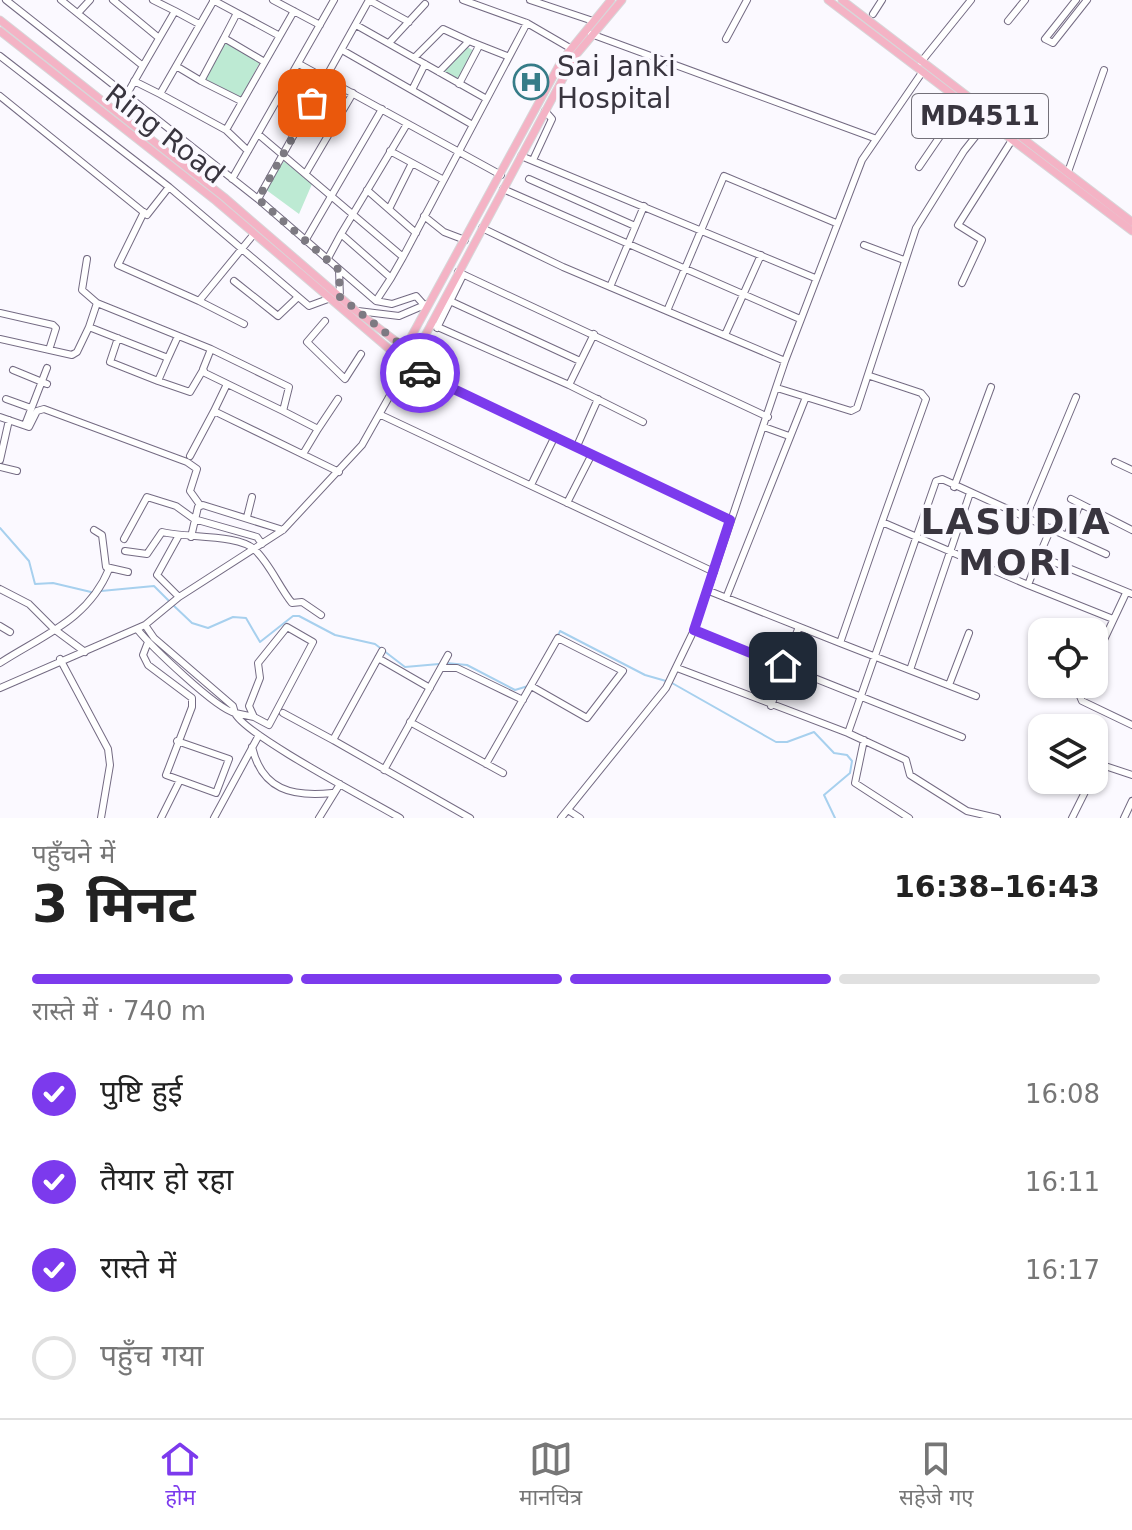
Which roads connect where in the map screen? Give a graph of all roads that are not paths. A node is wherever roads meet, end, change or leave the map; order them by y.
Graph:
1 (6, 0) edge
2 (61, 0) edge
3 (90, 0) edge
4 (113, 0) edge
5 (153, 0) edge
6 (214, 0) edge
7 (273, 0) edge
8 (334, 0) edge
9 (369, 0) edge
10 (463, 0) edge
11 (530, 0) edge
12 (611, 0) edge
13 (622, 0) edge
14 (747, 0) edge
15 (828, 0) edge
16 (842, 0) edge
17 (882, 0) edge
18 (971, 0) edge
19 (1025, 0) edge
20 (1076, 0) edge
21 (1087, 0) edge
22 (123, 3) edge
23 (425, 4) dead end
24 (175, 11) junction
25 (294, 11) junction
26 (78, 13) junction
27 (237, 13) junction
28 (873, 14) dead end
29 (0, 20) edge
30 (593, 21) junction
31 (1008, 21) dead end
32 (409, 22) junction
33 (527, 23) junction
34 (199, 24) junction
35 (320, 25) junction
36 (356, 25) junction
37 (0, 31) edge
38 (584, 31) junction
39 (278, 35) junction
40 (593, 35) junction
41 (159, 38) junction
42 (224, 38) junction
43 (726, 39) dead end
44 (469, 41) junction
45 (389, 43) junction
46 (479, 46) junction
47 (570, 48) junction
48 (342, 50) junction
49 (0, 56) edge
50 (507, 56) junction
51 (414, 58) junction
52 (263, 61) junction
53 (921, 62) junction
54 (299, 64) junction
55 (425, 64) junction
56 (143, 66) junction
57 (176, 66) junction
58 (1104, 70) dead end
59 (439, 72) junction
60 (921, 74) junction
61 (326, 78) junction
62 (134, 81) junction
63 (201, 81) junction
64 (459, 84) junction
65 (412, 90) junction
66 (353, 93) junction
67 (127, 94) junction
68 (160, 94) junction
69 (0, 96) edge
70 (485, 98) junction
71 (241, 101) junction
72 (962, 104) junction
73 (382, 109) junction
74 (545, 111) junction
75 (987, 122) junction
76 (407, 124) junction
77 (471, 124) junction
78 (226, 130) junction
79 (258, 134) junction
80 (874, 138) junction
81 (1012, 140) junction
82 (248, 151) junction
83 (390, 151) junction
84 (456, 152) junction
85 (283, 154) junction
86 (521, 156) junction
87 (533, 160) junction
88 (412, 163) junction
89 (919, 167) dead end
90 (1068, 172) junction
91 (306, 173) junction
92 (501, 175) junction
93 (232, 179) junction
94 (442, 179) junction
95 (529, 179) dead end
96 (169, 187) junction
97 (503, 189) junction
98 (367, 190) junction
99 (332, 195) junction
100 (258, 199) junction
101 (644, 206) junction
102 (389, 209) junction
103 (144, 212) junction
104 (353, 213) junction
105 (424, 216) junction
106 (1132, 222) edge
107 (836, 223) junction
108 (635, 226) junction
109 (482, 228) junction
110 (701, 229) junction
111 (1132, 231) edge
112 (416, 233) junction
113 (254, 234) junction
114 (341, 234) junction
115 (465, 240) junction
116 (305, 241) junction
117 (628, 245) junction
118 (864, 245) dead end
119 (242, 248) junction
120 (761, 255) junction
121 (403, 257) junction
122 (87, 259) dead end
123 (327, 260) junction
124 (904, 260) junction
125 (684, 268) junction
126 (339, 270) junction
127 (460, 274) junction
128 (391, 278) junction
129 (815, 278) junction
130 (234, 281) dead end
131 (962, 283) dead end
132 (610, 287) junction
133 (744, 294) junction
134 (298, 297) junction
135 (340, 297) junction
136 (328, 299) junction
137 (199, 301) junction
138 (376, 301) junction
139 (450, 301) junction
140 (97, 303) junction
141 (428, 303) junction
142 (355, 310) junction
143 (667, 311) junction
144 (0, 313) edge
145 (800, 319) junction
146 (325, 321) dead end
147 (244, 324) dead end
148 (434, 326) junction
149 (89, 327) junction
150 (594, 334) junction
151 (725, 335) junction
152 (178, 336) junction
153 (118, 338) junction
154 (0, 339) edge
155 (211, 349) junction
156 (49, 350) junction
157 (361, 354) dead end
158 (407, 356) junction
159 (168, 358) junction
160 (580, 361) junction
161 (785, 361) junction
162 (47, 368) dead end
163 (203, 369) junction
164 (13, 370) dead end
165 (870, 376) junction
166 (158, 381) junction
167 (44, 383) junction
168 (227, 384) junction
169 (569, 385) junction
170 (991, 387) dead end
171 (777, 388) junction
172 (806, 397) junction
173 (1076, 397) dead end
174 (6, 399) dead end
175 (338, 399) dead end
176 (598, 399) junction
177 (31, 408) junction
178 (214, 411) junction
179 (283, 411) junction
180 (381, 415) junction
181 (0, 417) edge
182 (768, 417) junction
183 (9, 420) junction
184 (643, 422) dead end
185 (25, 425) junction
186 (764, 427) junction
187 (318, 429) junction
188 (555, 436) junction
189 (789, 436) junction
190 (577, 446) junction
191 (303, 454) junction
192 (592, 454) junction
193 (190, 456) dead end
194 (0, 460) edge
195 (1115, 462) dead end
196 (0, 467) edge
197 (1132, 470) edge
198 (17, 471) dead end
199 (339, 472) junction
200 (531, 485) junction
201 (954, 487) junction
202 (970, 493) junction
203 (252, 497) dead end
204 (1071, 499) dead end
205 (567, 503) junction
206 (1080, 504) junction
207 (200, 505) junction
208 (247, 517) junction
209 (194, 519) junction
210 (1025, 519) junction
211 (730, 520) junction
212 (882, 522) junction
213 (1051, 528) junction
214 (94, 530) dead end
215 (283, 530) junction
216 (1132, 530) edge
217 (1067, 536) junction
218 (178, 537) junction
219 (191, 537) junction
220 (917, 537) junction
221 (124, 539) dead end
222 (262, 544) junction
223 (949, 549) junction
224 (255, 550) junction
225 (125, 551) dead end
226 (1106, 554) dead end
227 (1039, 556) junction
228 (109, 569) junction
229 (128, 572) dead end
230 (714, 572) junction
231 (1028, 585) junction
232 (0, 589) edge
233 (709, 591) junction
234 (1129, 593) edge
235 (178, 597) junction
236 (726, 598) junction
237 (321, 615) dead end
238 (1113, 619) junction
239 (145, 625) junction
240 (0, 626) edge
241 (799, 627) junction
242 (137, 629) junction
243 (694, 630) junction
244 (1108, 630) edge
245 (57, 632) junction
246 (969, 633) dead end
247 (0, 634) edge
248 (148, 642) junction
249 (840, 643) junction
250 (382, 651) dead end
251 (85, 652) junction
252 (876, 656) junction
253 (378, 658) junction
254 (60, 659) junction
255 (0, 663) edge
256 (784, 667) junction
257 (910, 670) junction
258 (675, 671) junction
259 (949, 685) junction
260 (1, 686) edge
261 (531, 686) junction
262 (430, 688) junction
263 (200, 689) junction
264 (976, 696) dead end
265 (192, 698) junction
266 (862, 698) junction
267 (1081, 698) edge
268 (523, 700) junction
269 (771, 706) junction
270 (235, 713) junction
271 (283, 713) dead end
272 (254, 717) junction
273 (410, 722) junction
274 (1132, 725) edge
275 (848, 733) junction
276 (259, 735) junction
277 (960, 736) dead end
278 (333, 740) junction
279 (864, 740) junction
280 (177, 741) junction
281 (252, 747) junction
282 (486, 764) junction
283 (1108, 765) edge
284 (384, 770) junction
285 (503, 773) dead end
286 (1132, 775) edge
287 (180, 780) junction
288 (340, 784) junction
289 (332, 793) junction
290 (1084, 794) edge
291 (1132, 801) edge
292 (568, 810) junction
293 (101, 818) edge
294 (161, 818) edge
295 (214, 818) edge
296 (319, 818) edge
297 (400, 818) edge
298 (470, 818) edge
299 (561, 818) edge
300 (580, 818) edge
301 (909, 818) edge
302 (997, 818) edge
303 (1072, 818) edge
304 (1124, 818) edge

1 - 67 street
2 - 26 street
3 - 26 street
4 - 22 street
5 - 24 street
6 - 27 street
6 - 34 street
7 - 25 street
8 - 35 street
9 - 32 street
9 - 36 street
10 - 33 street
11 - 30 street
12 - 30 main road
13 - 40 main road
14 - 43 street
15 - 60 main road, MD4511
16 - 53 main road, MD4511
17 - 28 street
18 - 53 street
19 - 31 street
20 - 21 street
22 - 41 street
23 - 32 street
24 - 34 street
24 - 41 street
25 - 35 street
25 - 39 street
26 - 56 street
27 - 39 street
27 - 42 street
29 - 135 main road, Ring Road
30 - 38 main road
32 - 45 street
33 - 47 street
33 - 50 street
34 - 57 street
35 - 54 street
36 - 45 street
36 - 48 street
37 - 113 main road, Ring Road
38 - 40 street
38 - 47 main road
39 - 52 street
40 - 74 main road
40 - 80 street
41 - 56 street
42 - 52 street
42 - 63 street
44 - 46 street
44 - 51 street
44 - 59 street
45 - 51 street
46 - 50 street
46 - 64 street
47 - 92 main road
48 - 61 street
48 - 65 street
49 - 96 street
50 - 70 street
51 - 55 street
52 - 71 street
53 - 90 main road, MD4511
54 - 61 street
54 - 79 street
55 - 59 street
55 - 65 street
56 - 62 street
57 - 63 street
57 - 68 street
58 - 90 street
59 - 64 street
60 - 72 main road, MD4511
60 - 80 street
61 - 66 street
61 - 85 street
62 - 67 street
62 - 68 street
63 - 71 street
64 - 70 street
65 - 77 street
66 - 73 street
66 - 91 street
67 - 93 street
68 - 78 street
69 - 103 street
70 - 77 street
71 - 78 street
72 - 75 main road, MD4511
72 - 89 street
73 - 76 street
73 - 99 street
74 - 86 main road
74 - 87 street
75 - 81 main road, MD4511
75 - 124 street
76 - 83 street
76 - 84 street
77 - 84 street
78 - 82 street
79 - 82 street
79 - 85 street
80 - 107 street
81 - 111 main road, MD4511
81 - 131 street
82 - 93 street
83 - 88 street
83 - 98 street
84 - 92 street
84 - 94 street
85 - 91 street
85 - 100 street
86 - 87 street
86 - 97 main road
87 - 101 street
88 - 94 street
88 - 102 street
90 - 106 main road, MD4511
91 - 99 street
92 - 115 main road
93 - 100 street
94 - 105 street
95 - 108 street
96 - 103 street
96 - 119 street
97 - 109 main road
97 - 117 street
98 - 102 street
98 - 104 street
99 - 104 street
99 - 116 street
100 - 116 street
101 - 108 street
101 - 110 street
102 - 112 street
103 - 137 street
104 - 114 street
104 - 121 street
105 - 112 street
105 - 115 street
107 - 110 street
107 - 129 street
108 - 117 street
109 - 127 main road
109 - 132 street
110 - 120 street
110 - 125 street
112 - 121 street
113 - 119 street
113 - 136 main road, Ring Road
114 - 123 street
114 - 128 street
115 - 141 main road
116 - 123 street
117 - 125 street
117 - 132 street
118 - 124 street
119 - 134 street
119 - 137 street
120 - 129 street
120 - 133 street
121 - 128 street
122 - 140 street
123 - 126 street
124 - 165 street
125 - 133 street
125 - 143 street
126 - 135 street
126 - 138 street
127 - 139 street
127 - 148 main road
127 - 150 street
128 - 138 street
129 - 145 street
130 - 134 street
132 - 143 street
133 - 145 street
133 - 151 street
134 - 136 street
135 - 142 main road, Ring Road
136 - 158 main road, Ring Road
137 - 147 street
138 - 141 street
139 - 148 street
139 - 160 street
140 - 149 street
140 - 152 street
141 - 142 street
141 - 158 main road
142 - 158 main road, Ring Road
143 - 151 street
144 - 156 street
145 - 161 street
146 - 157 street
148 - 158 main road
148 - 169 street
149 - 153 street
149 - 156 street
150 - 160 street
150 - 182 street
151 - 161 street
152 - 155 street
152 - 159 street
153 - 159 street
153 - 166 street
154 - 156 street
155 - 163 street
155 - 179 street
158 - 180 street
158 - 188 street
159 - 166 street
160 - 169 street
161 - 171 street
162 - 167 street
163 - 166 street
163 - 168 street
164 - 167 street
165 - 172 street
165 - 212 street
167 - 177 street
168 - 178 street
168 - 179 street
169 - 176 street
170 - 201 street
171 - 172 street
171 - 182 street
172 - 189 street
173 - 210 street
174 - 177 street
175 - 187 street
176 - 184 street
176 - 190 street
177 - 185 street
178 - 191 street
178 - 193 street
179 - 187 street
180 - 199 street
180 - 200 street
181 - 183 street
182 - 186 street
183 - 185 street
183 - 194 street
185 - 207 street
186 - 189 street
186 - 211 street
187 - 191 street
188 - 190 street
188 - 200 street
189 - 236 street
190 - 192 street
191 - 199 street
192 - 205 street
192 - 211 street
195 - 197 street
196 - 198 street
199 - 215 street
200 - 205 street
201 - 202 street
201 - 220 street
202 - 210 street
202 - 223 street
203 - 208 street
204 - 206 street
205 - 230 street
206 - 216 street
206 - 217 street
207 - 208 street
207 - 209 street
208 - 215 street
209 - 219 street
209 - 221 street
209 - 222 street
210 - 213 street
211 - 230 street
212 - 220 street
212 - 249 street
213 - 217 street
213 - 227 street
214 - 228 street
215 - 222 street
217 - 226 street
218 - 219 street
218 - 225 street
218 - 235 street
219 - 224 street
220 - 223 street
220 - 252 street
222 - 224 street
223 - 231 street
223 - 257 street
224 - 235 street
224 - 237 street
227 - 231 street
227 - 234 street
228 - 229 street
228 - 245 street
230 - 233 street
231 - 238 street
232 - 245 street
233 - 236 street
233 - 243 street
234 - 238 street
235 - 239 street
236 - 241 street
238 - 244 street
239 - 242 street
239 - 270 street
240 - 247 street
241 - 249 street
241 - 256 street
242 - 248 street
242 - 251 street
243 - 256 street
243 - 258 street
245 - 251 street
245 - 255 street
246 - 259 street
248 - 263 street
248 - 265 street
249 - 252 street
250 - 253 street
251 - 254 street
252 - 257 street
252 - 266 street
253 - 262 street
253 - 278 street
254 - 260 street
254 - 293 street
256 - 266 street
256 - 269 street
257 - 259 street
258 - 269 street
258 - 292 street
259 - 264 street
261 - 261 street
261 - 268 street
262 - 268 street
262 - 273 street
263 - 265 street
263 - 270 street
265 - 280 street
266 - 275 street
266 - 277 street
267 - 274 street
268 - 282 street
269 - 275 street
270 - 272 street
270 - 276 street
271 - 278 street
272 - 272 street
273 - 282 street
273 - 284 street
275 - 279 street
276 - 281 street
276 - 288 street
278 - 284 street
279 - 301 street
279 - 302 street
280 - 287 street
280 - 287 street
281 - 289 street
281 - 295 street
282 - 285 street
283 - 286 street
284 - 298 street
287 - 294 street
288 - 289 street
288 - 297 street
289 - 296 street
290 - 303 street
291 - 304 street
292 - 299 street
292 - 300 street

